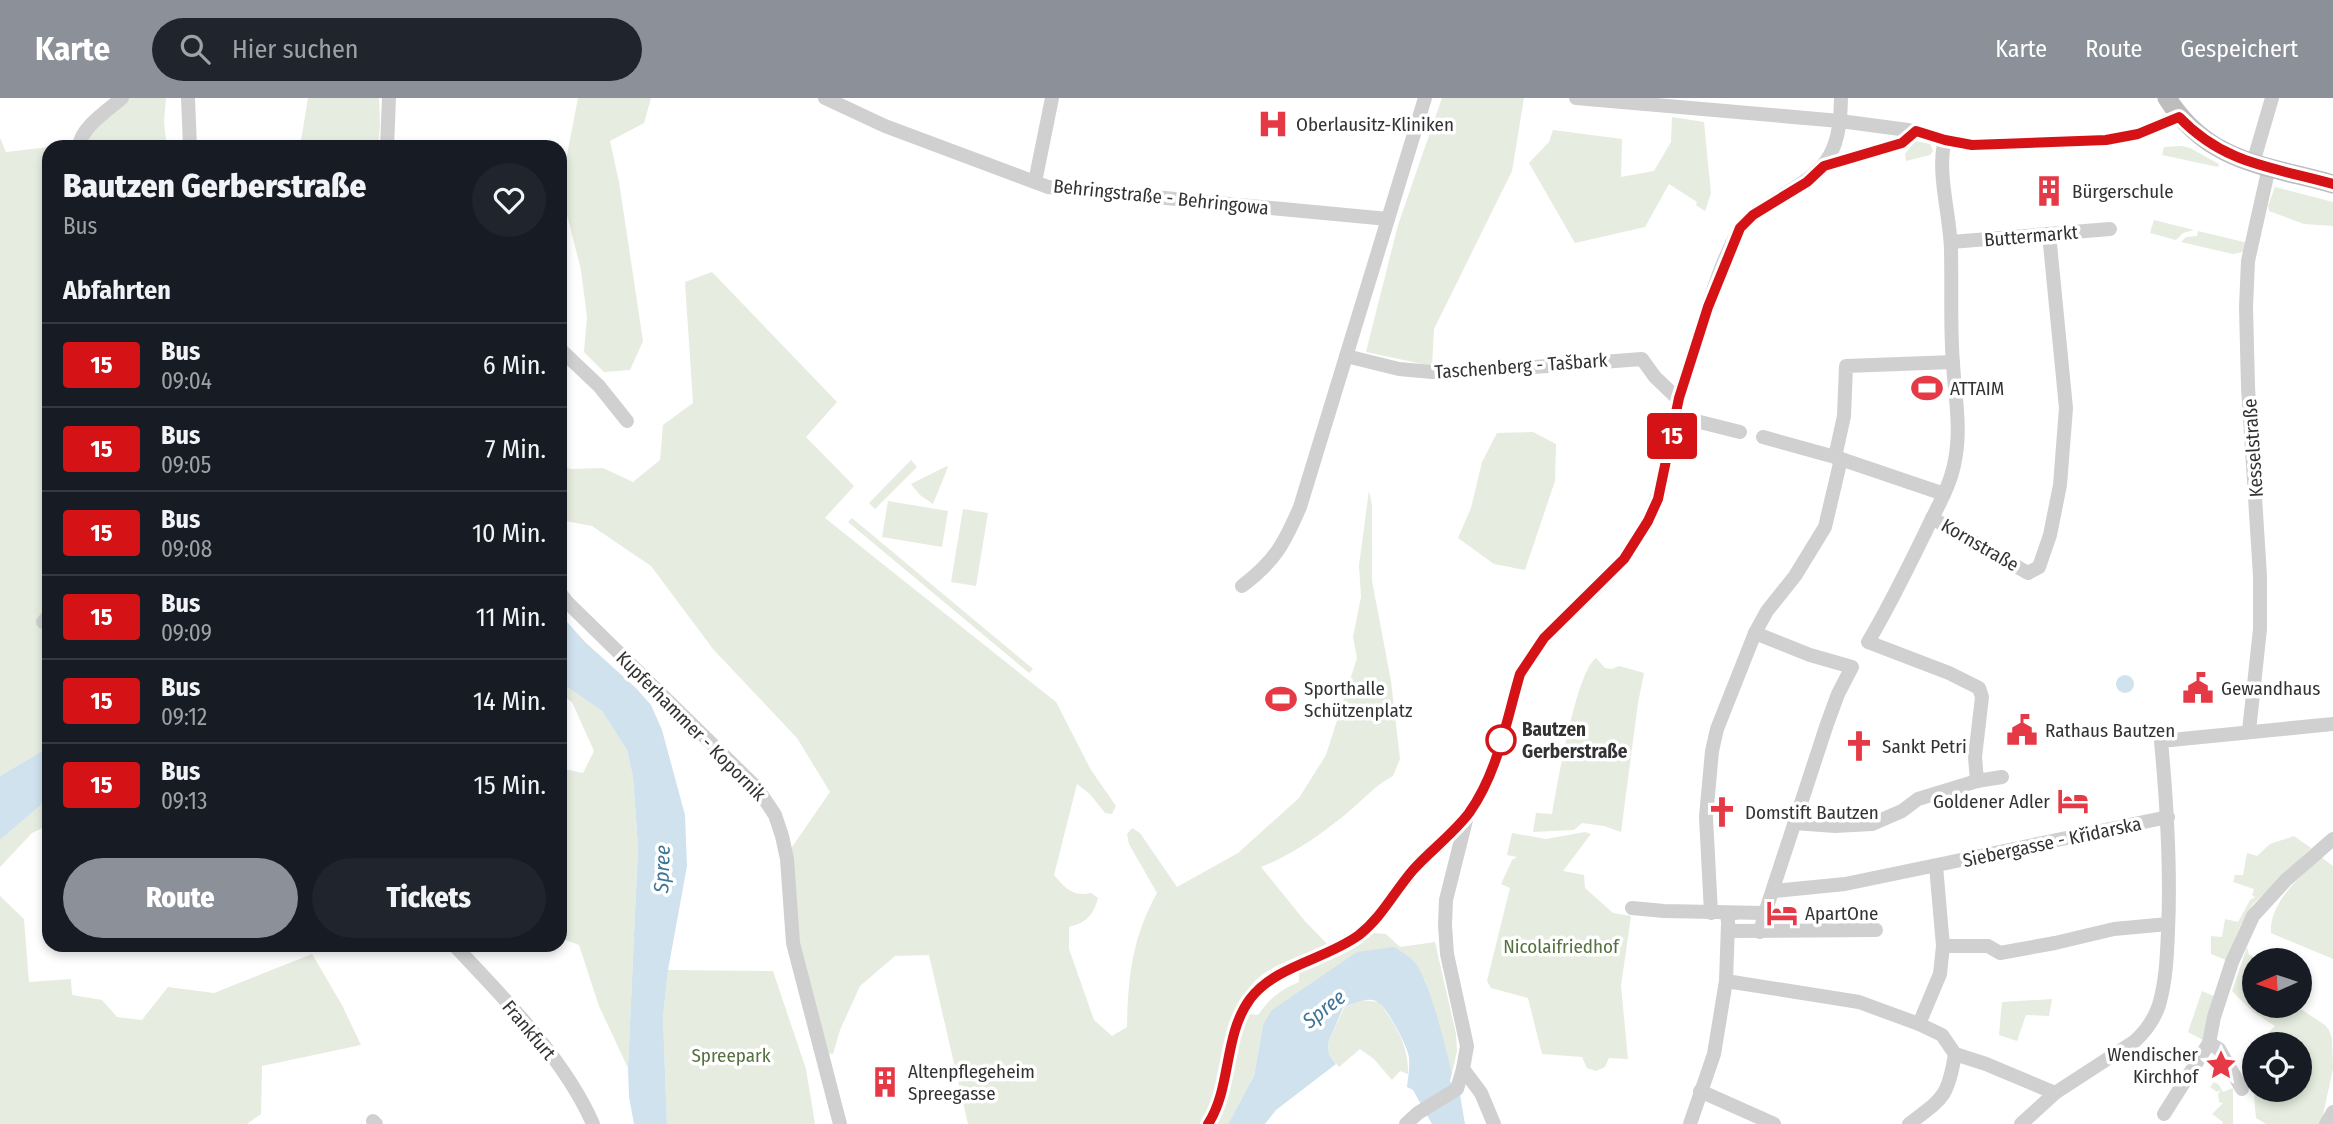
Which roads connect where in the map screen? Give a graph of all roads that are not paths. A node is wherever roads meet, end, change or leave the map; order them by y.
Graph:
1 (122, 98) edge
2 (188, 98) edge
3 (389, 98) edge
4 (825, 98) edge
5 (1052, 98) edge
6 (1425, 98) edge
7 (1576, 98) edge
8 (1841, 98) edge
9 (2167, 98) edge
10 (2272, 98) edge
11 (2179, 117) junction
12 (1840, 121) junction
13 (81, 140) edge
14 (190, 140) edge
15 (387, 140) edge
16 (1945, 140) junction
17 (2261, 165) junction
18 (1035, 182) junction
19 (2333, 184) edge
20 (1388, 219) junction
21 (2110, 229) dead end
22 (2049, 234) junction
23 (1951, 242) junction
24 (567, 356) edge
25 (1346, 356) junction
26 (1953, 362) junction
27 (1679, 400) junction
28 (1676, 416) junction
29 (627, 421) dead end
30 (1740, 432) dead end
31 (1763, 438) dead end
32 (1838, 458) junction
33 (1944, 494) junction
34 (1932, 518) junction
35 (1242, 586) dead end
36 (567, 601) edge
37 (1755, 633) junction
38 (2333, 724) edge
39 (2249, 731) junction
40 (2002, 777) dead end
41 (1977, 781) junction
42 (1468, 815) junction
43 (2168, 817) junction
44 (1794, 823) junction
45 (2333, 839) edge
46 (1936, 866) junction
47 (1774, 891) junction
48 (1632, 908) dead end
49 (1727, 912) junction
50 (1711, 913) junction
51 (2168, 924) junction
52 (1876, 930) dead end
53 (1760, 932) dead end
54 (1943, 946) junction
55 (460, 952) edge
56 (1726, 981) junction
57 (1919, 1024) junction
58 (2208, 1044) junction
59 (1955, 1054) junction
60 (1463, 1069) junction
61 (2242, 1089) dead end
62 (1700, 1091) junction
63 (2055, 1093) junction
64 (2333, 1112) edge
65 (2164, 1115) dead end
66 (1912, 1122) edge
67 (593, 1124) edge
68 (840, 1124) edge
69 (1208, 1124) edge
70 (1406, 1124) edge
71 (1494, 1124) edge
72 (1690, 1124) edge
73 (1774, 1124) edge
74 (2021, 1124) edge
75 (2326, 1124) edge

1 - 13 street
2 - 14 street
3 - 15 street
4 - 18 street, Behringstraße - Behringowa
5 - 18 street
6 - 20 street
7 - 12 street
8 - 12 street
9 - 11 main road
10 - 17 street, Kesselstraße
11 - 16 street
11 - 17 main road
12 - 16 street
12 - 27 street
16 - 23 street
17 - 19 main road
17 - 39 street, Kesselstraße
18 - 20 street, Behringstraße - Behringowa
20 - 25 street
21 - 22 street, Buttermarkt
22 - 23 street, Buttermarkt
22 - 34 street, Kornstraße
23 - 26 street
24 - 29 street
25 - 27 street, Taschenberg - Tašbark
25 - 35 street
26 - 32 street
26 - 33 street
27 - 28 street
28 - 30 street
28 - 42 street
31 - 32 street
32 - 33 street
32 - 37 street
33 - 34 street
34 - 41 street
36 - 68 street, Kupferhammer - Kopornik
37 - 44 street
37 - 50 street
38 - 39 street
39 - 43 street
40 - 41 street
41 - 44 street
42 - 60 street
42 - 69 street
43 - 46 street, Siebergasse - Křidarska
43 - 51 street
44 - 47 street
45 - 58 street
46 - 47 street, Siebergasse - Křidarska
46 - 54 street
47 - 49 street
48 - 50 street
49 - 50 street
49 - 56 street
51 - 54 street
51 - 63 street
52 - 53 street
54 - 57 street
55 - 67 street, Frankfurt
56 - 57 street
56 - 62 street
57 - 59 street
58 - 61 street
58 - 65 street
59 - 63 street
59 - 66 street
60 - 70 street
60 - 71 street
62 - 72 street
62 - 73 street
63 - 74 street
64 - 75 street

